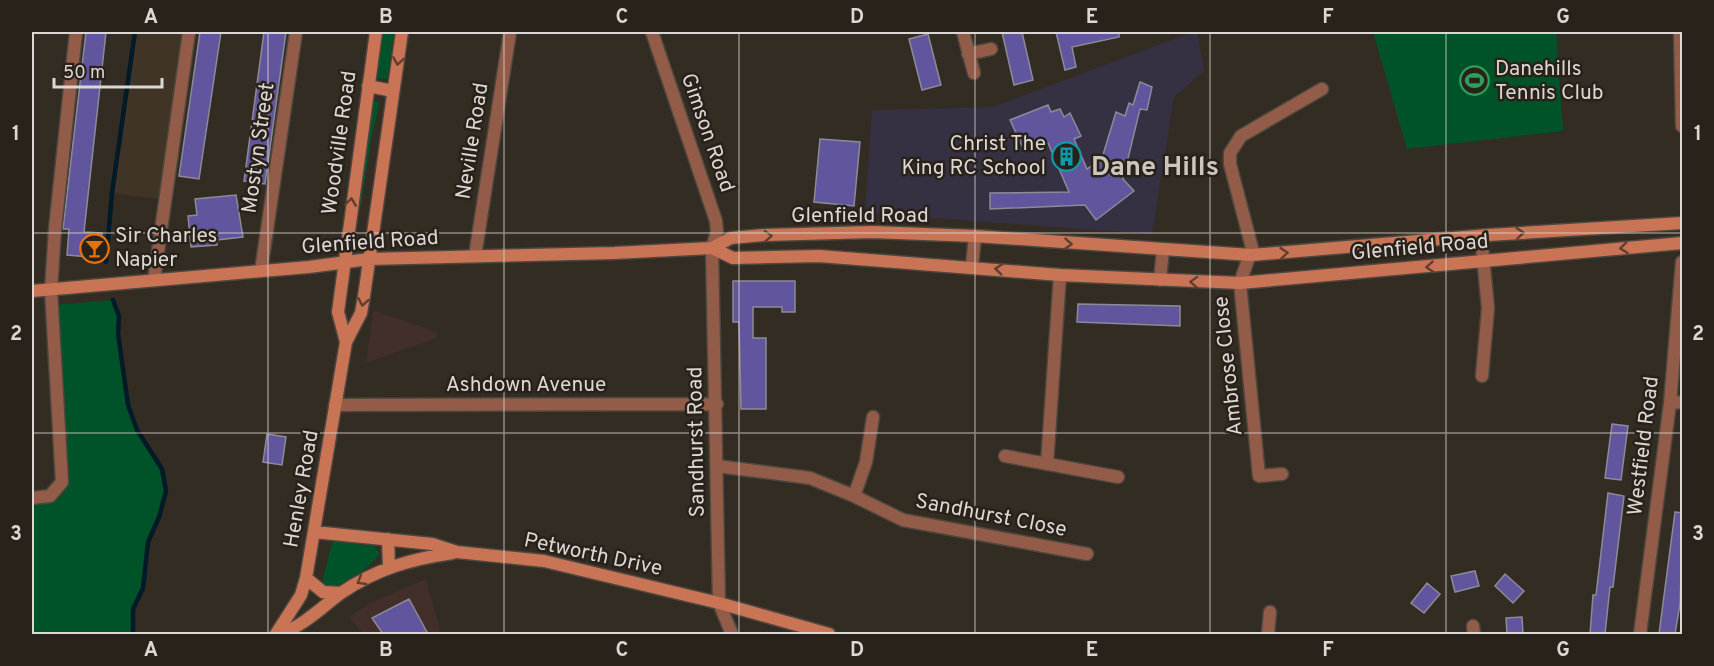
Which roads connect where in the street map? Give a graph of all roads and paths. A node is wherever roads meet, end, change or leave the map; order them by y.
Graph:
1 (76, 32) edge
2 (189, 32) edge
3 (296, 32) edge
4 (376, 32) edge
5 (402, 32) edge
6 (510, 32) edge
7 (652, 32) edge
8 (963, 32) edge
9 (1680, 32) edge
10 (991, 49) dead end
11 (968, 54) junction
12 (974, 73) dead end
13 (368, 86) junction
14 (1322, 89) dead end
15 (393, 91) junction
16 (1683, 126) edge
17 (1683, 223) edge
18 (975, 236) junction
19 (1481, 236) junction
20 (1683, 243) edge
21 (712, 248) junction
22 (1163, 250) junction
23 (1251, 255) junction
24 (475, 256) junction
25 (369, 259) junction
26 (344, 260) junction
27 (1484, 262) junction
28 (1683, 262) edge
29 (972, 266) junction
30 (261, 271) junction
31 (1060, 275) junction
32 (154, 280) junction
33 (1160, 280) junction
34 (1240, 283) junction
35 (51, 290) junction
36 (32, 291) edge
37 (345, 342) junction
38 (1482, 376) dead end
39 (1676, 402) edge
40 (717, 404) junction
41 (335, 405) junction
42 (873, 417) dead end
43 (1005, 456) dead end
44 (1047, 464) junction
45 (717, 466) junction
46 (1282, 474) dead end
47 (1118, 477) dead end
48 (854, 496) junction
49 (32, 498) edge
50 (314, 532) junction
51 (388, 539) junction
52 (457, 552) junction
53 (1087, 554) dead end
54 (389, 567) junction
55 (306, 578) junction
56 (341, 593) junction
57 (719, 603) junction
58 (1270, 612) dead end
59 (279, 634) edge
60 (732, 634) edge
61 (829, 634) edge
62 (1268, 634) edge
63 (1640, 634) edge

1 - 35 street
2 - 32 street
3 - 30 street, Mostyn Street
4 - 13 street, Woodville Road
5 -> 15 street, Woodville Road
6 - 24 street, Neville Road
7 - 21 street, Gimson Road
8 - 11 street
9 - 16 street
10 - 11 street
11 - 12 street
13 - 15 street
26 -> 13 street, Woodville Road
14 - 23 street
15 - 25 street, Woodville Road
19 -> 17 street, Glenfield Road
21 -> 18 street, Glenfield Road
18 -> 22 street, Glenfield Road
18 - 29 street
23 -> 19 street, Glenfield Road
19 - 27 street
20 -> 27 street, Glenfield Road
21 - 24 street, Glenfield Road
21 - 29 street, Glenfield Road
21 - 40 street, Sandhurst Road
22 - 23 street, Glenfield Road
22 - 33 street
23 - 34 street, Ambrose Close
24 - 25 street, Glenfield Road
25 - 26 street, Glenfield Road
25 -> 37 street, Henley Road
26 - 30 street, Glenfield Road
26 - 37 street, Henley Road
27 -> 34 street, Glenfield Road
27 - 38 street
28 - 39 street, Westfield Road
31 -> 29 street, Glenfield Road
30 - 32 street, Glenfield Road
31 - 33 street, Glenfield Road
31 - 44 street
32 - 35 street, Glenfield Road
34 -> 33 street, Glenfield Road
34 - 46 street, Ambrose Close
35 - 36 street, Glenfield Road
35 - 49 street
37 - 41 street, Henley Road
39 - 63 street, Westfield Road
40 - 41 street, Ashdown Avenue
40 - 45 street, Sandhurst Road
41 - 50 street, Henley Road
42 - 48 street
43 - 44 street
44 - 47 street
45 - 48 street, Sandhurst Close
45 - 57 street, Sandhurst Road
48 - 53 street, Sandhurst Close
50 - 51 street, Petworth Drive
50 - 55 street, Henley Road
51 - 52 street, Petworth Drive
51 - 54 street
52 - 54 street, Petworth Drive
52 - 57 street, Petworth Drive
54 -> 56 street, Petworth Drive
55 - 56 street
55 - 59 street, Henley Road
56 - 59 street, Petworth Drive
57 - 60 street, Sandhurst Road
57 - 61 street, Petworth Drive
58 - 62 street

